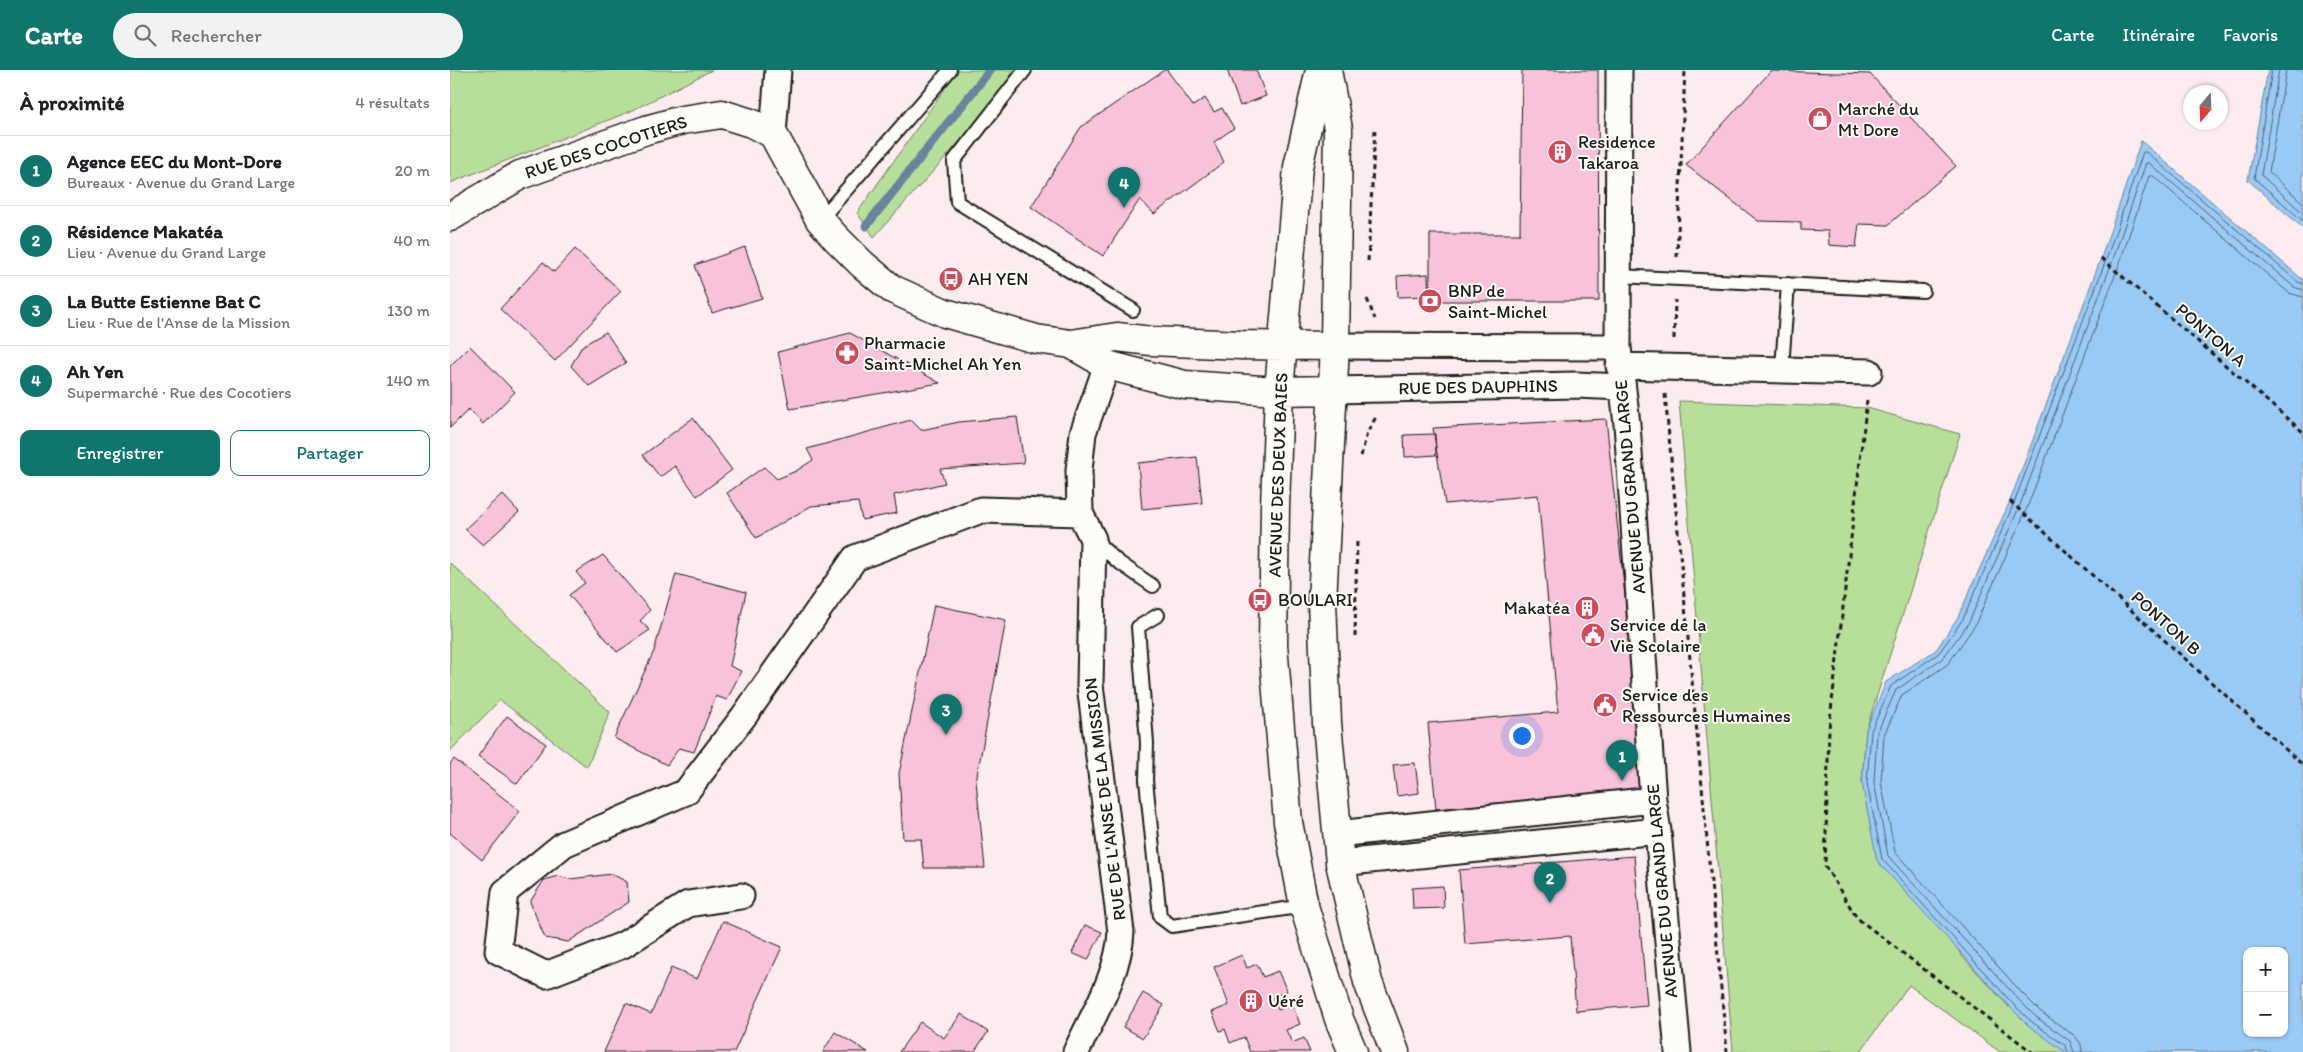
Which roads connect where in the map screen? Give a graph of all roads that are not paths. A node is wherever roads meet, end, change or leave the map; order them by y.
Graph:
1 (778, 70) edge
2 (950, 70) edge
3 (1025, 70) edge
4 (1320, 70) edge
5 (1327, 70) edge
6 (1619, 70) edge
7 (773, 134) junction
8 (450, 217) edge
9 (820, 220) junction
10 (1618, 276) junction
11 (1788, 284) junction
12 (1924, 291) dead end
13 (1133, 310) dead end
14 (1071, 344) junction
15 (1283, 346) junction
16 (1335, 346) junction
17 (1107, 365) junction
18 (1620, 367) junction
19 (1782, 368) junction
20 (1869, 372) road end
21 (1333, 390) junction
22 (1279, 391) junction
23 (1080, 513) junction
24 (1093, 540) junction
25 (1154, 586) dead end
26 (1158, 615) dead end
27 (1653, 800) junction
28 (1658, 831) junction
29 (1338, 834) junction
30 (1340, 864) junction
31 (741, 896) dead end
32 (1304, 906) junction
33 (1076, 1052) edge
34 (1353, 1052) edge
35 (1395, 1052) edge
36 (1678, 1052) edge

1 - 7 street
2 - 9 lane
3 - 13 lane
4 - 15 main road, AVENUE DES DEUX BAIES
5 - 16 main road
6 - 10 street, AVENUE DU GRAND LARGE
7 - 8 main road, RUE DES COCOTIERS
7 - 9 main road
9 - 14 main road
10 - 11 lane
10 - 18 street, AVENUE DU GRAND LARGE
11 - 12 lane
11 - 19 lane
14 - 15 main road
14 - 17 main road
15 - 16 main road
15 - 22 main road, AVENUE DES DEUX BAIES
16 - 18 street
16 - 21 main road
17 - 22 main road
17 - 23 street, RUE DE L'ANSE DE LA MISSION
18 - 19 street
18 - 21 street, RUE DES DAUPHINS
18 - 27 street, AVENUE DU GRAND LARGE
19 - 20 street
21 - 22 main road
21 - 29 main road
22 - 32 main road, AVENUE DES DEUX BAIES
23 - 24 street, RUE DE L'ANSE DE LA MISSION
23 - 31 street
24 - 25 lane
24 - 33 street, RUE DE L'ANSE DE LA MISSION
26 - 32 lane
27 - 28 street, AVENUE DU GRAND LARGE
27 - 29 street
28 - 30 street
28 - 36 street, AVENUE DU GRAND LARGE
29 - 30 main road
30 - 35 main road
32 - 34 main road, AVENUE DES DEUX BAIES

